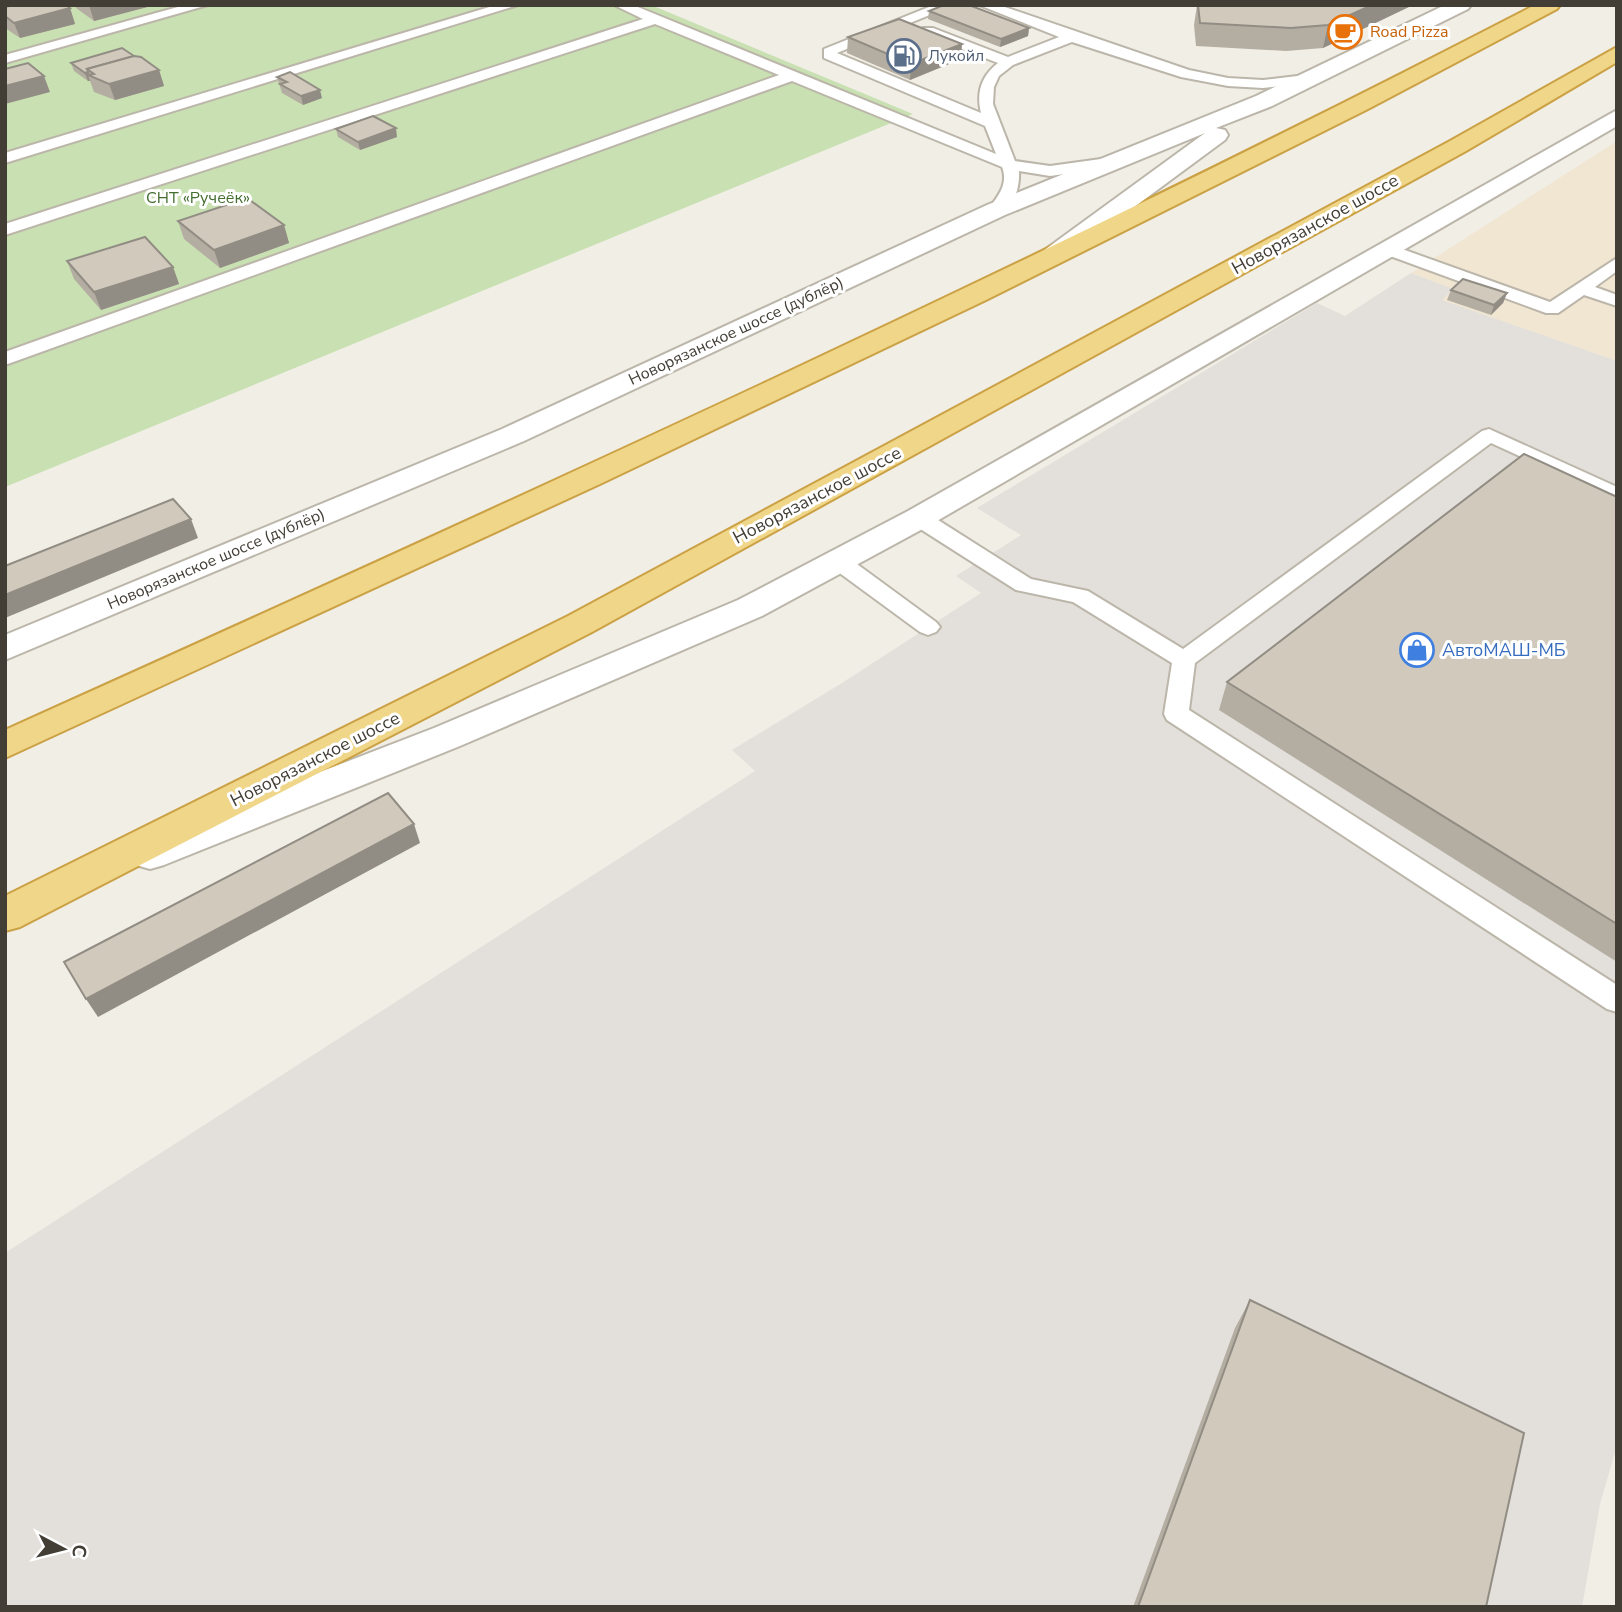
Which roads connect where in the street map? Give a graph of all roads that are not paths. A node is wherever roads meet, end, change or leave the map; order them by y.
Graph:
1 (201, 5) edge
2 (511, 5) edge
3 (621, 5) edge
4 (947, 5) edge
5 (986, 5) edge
6 (1461, 5) edge
7 (1550, 5) edge
8 (656, 19) junction
9 (905, 21) junction
10 (1072, 37) junction
11 (1617, 53) edge
12 (5, 59) edge
13 (1008, 62) junction
14 (791, 76) junction
15 (1314, 78) junction
16 (1264, 101) junction
17 (1617, 117) edge
18 (991, 123) junction
19 (5, 158) edge
20 (1114, 162) junction
21 (1010, 165) junction
22 (996, 210) junction
23 (5, 230) edge
24 (1388, 249) junction
25 (1043, 262) junction
26 (1617, 263) edge
27 (1582, 288) junction
28 (1617, 301) edge
29 (5, 359) edge
30 (1617, 495) edge
31 (919, 518) junction
32 (838, 561) junction
33 (928, 627) dead end
34 (5, 648) edge
35 (1184, 660) junction
36 (5, 745) edge
37 (50, 894) junction
38 (5, 915) edge
39 (1617, 1000) edge

1 - 12 lane
2 - 19 lane
3 - 8 lane
4 - 9 lane
5 - 10 lane
6 - 15 street, Новорязанское шоссе (дублёр)
7 - 25 highway
8 - 14 lane
8 - 23 lane
9 - 13 lane
9 - 18 lane
10 - 13 lane
10 - 15 lane
11 - 37 highway, Новорязанское шоссе
13 - 18 lane
14 - 21 lane
14 - 29 lane
15 - 16 street, Новорязанское шоссе (дублёр)
16 - 20 street, Новорязанское шоссе (дублёр)
16 - 25 street
17 - 24 street
18 - 21 lane
20 - 21 lane
20 - 22 street, Новорязанское шоссе (дублёр)
21 - 22 lane
22 - 34 street, Новорязанское шоссе (дублёр)
24 - 27 lane
24 - 31 street
25 - 36 highway
26 - 27 lane
27 - 28 lane
30 - 35 lane
31 - 32 street
31 - 35 lane
32 - 33 lane
32 - 37 street
35 - 39 lane
37 - 38 highway, Новорязанское шоссе

